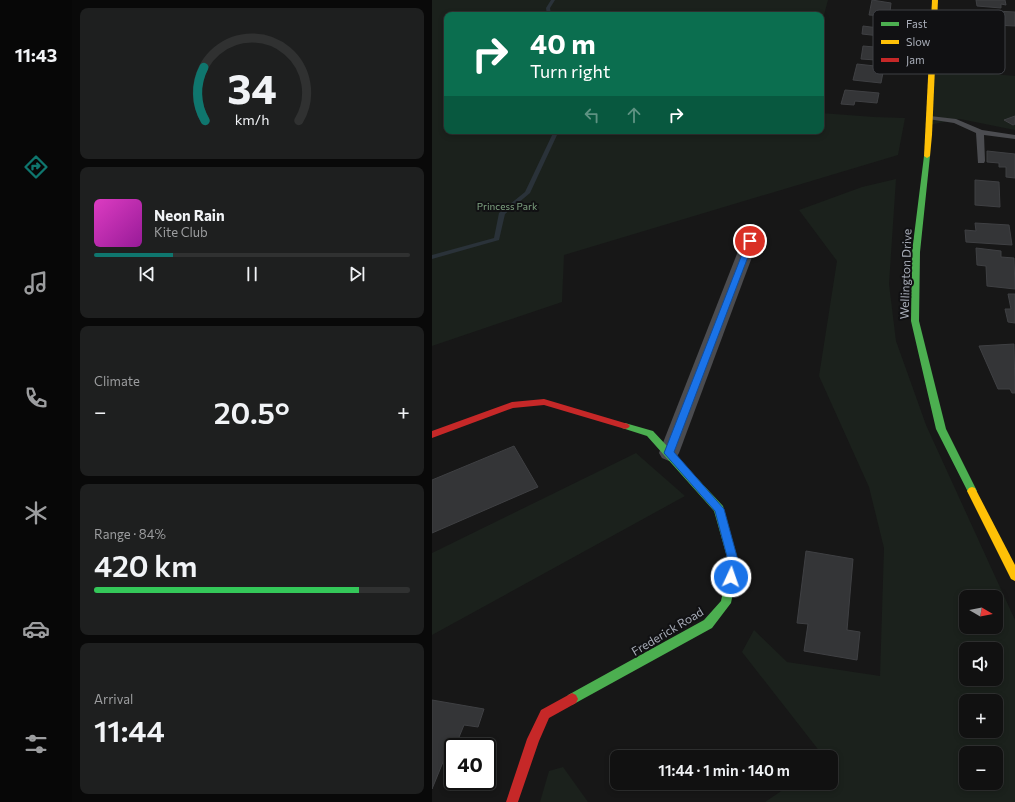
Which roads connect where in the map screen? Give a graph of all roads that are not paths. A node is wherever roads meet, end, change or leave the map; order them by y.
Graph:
1 (935, 0) edge
2 (935, 10) edge
3 (932, 74) edge
4 (930, 118) junction
5 (980, 132) junction
6 (1015, 137) edge
7 (981, 161) dead end
8 (750, 241) dead end
9 (432, 435) edge
10 (668, 453) junction
11 (1015, 576) edge
12 (512, 802) edge

1 - 2 street, Wellington Drive
3 - 4 street, Wellington Drive
4 - 5 lane
4 - 11 street, Wellington Drive
5 - 6 lane
5 - 7 lane
8 - 10 street
9 - 10 street, Frederick Road
10 - 12 street, Frederick Road

